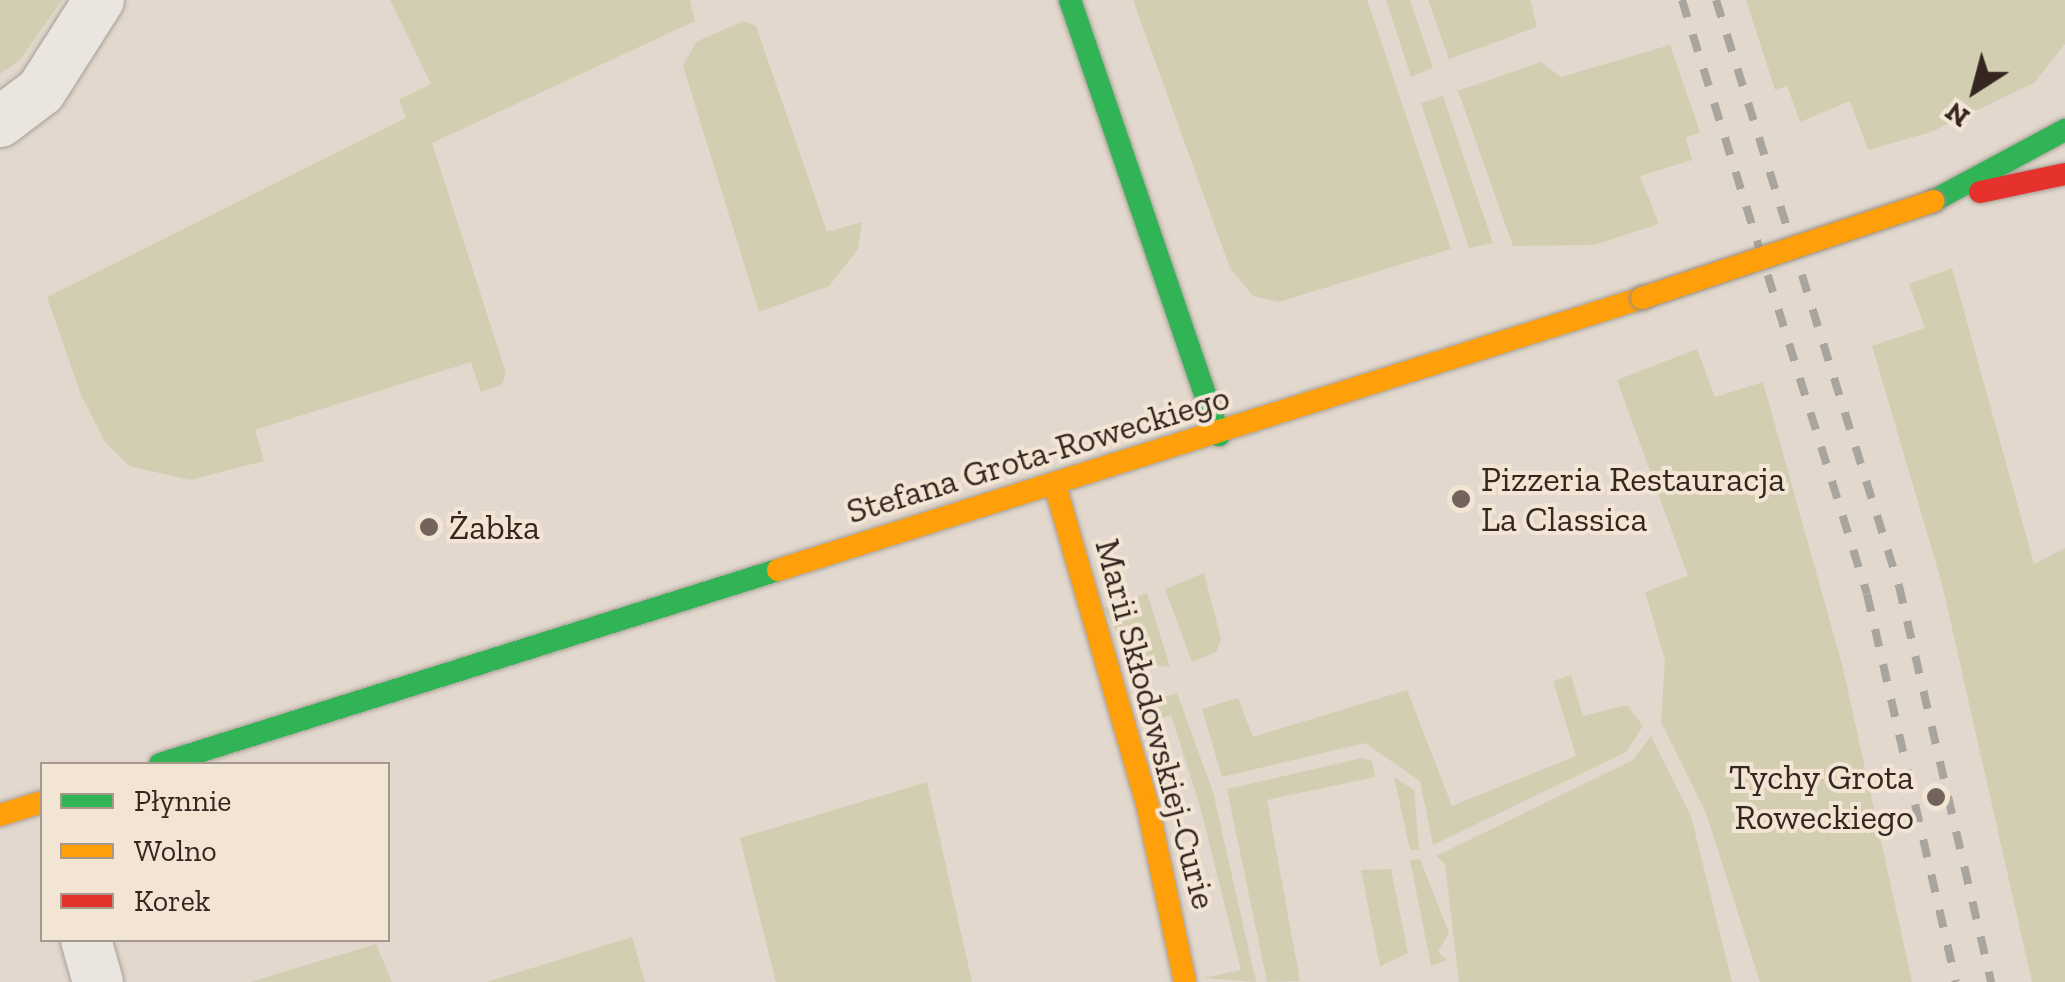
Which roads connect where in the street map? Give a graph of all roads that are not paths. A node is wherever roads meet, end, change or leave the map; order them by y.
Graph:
1 (99, 0) edge
2 (1070, 0) edge
3 (2065, 112) edge
4 (0, 122) edge
5 (2055, 134) edge
6 (2065, 174) edge
7 (1933, 201) junction
8 (1220, 435) junction
9 (1054, 485) junction
10 (166, 762) edge
11 (40, 803) edge
12 (0, 815) edge
13 (87, 942) edge
14 (98, 982) edge
15 (1185, 982) edge

1 - 4 street
2 - 8 street
3 - 5 street
5 - 7 street, Stefana Grota-Roweckiego
6 - 7 street, Stefana Grota-Roweckiego
7 - 8 street, Stefana Grota-Roweckiego, bridge
8 - 9 street, Stefana Grota-Roweckiego
9 - 10 street, Stefana Grota-Roweckiego
9 - 15 street, Marii Skłodowskiej-Curie
11 - 12 street
13 - 14 street

